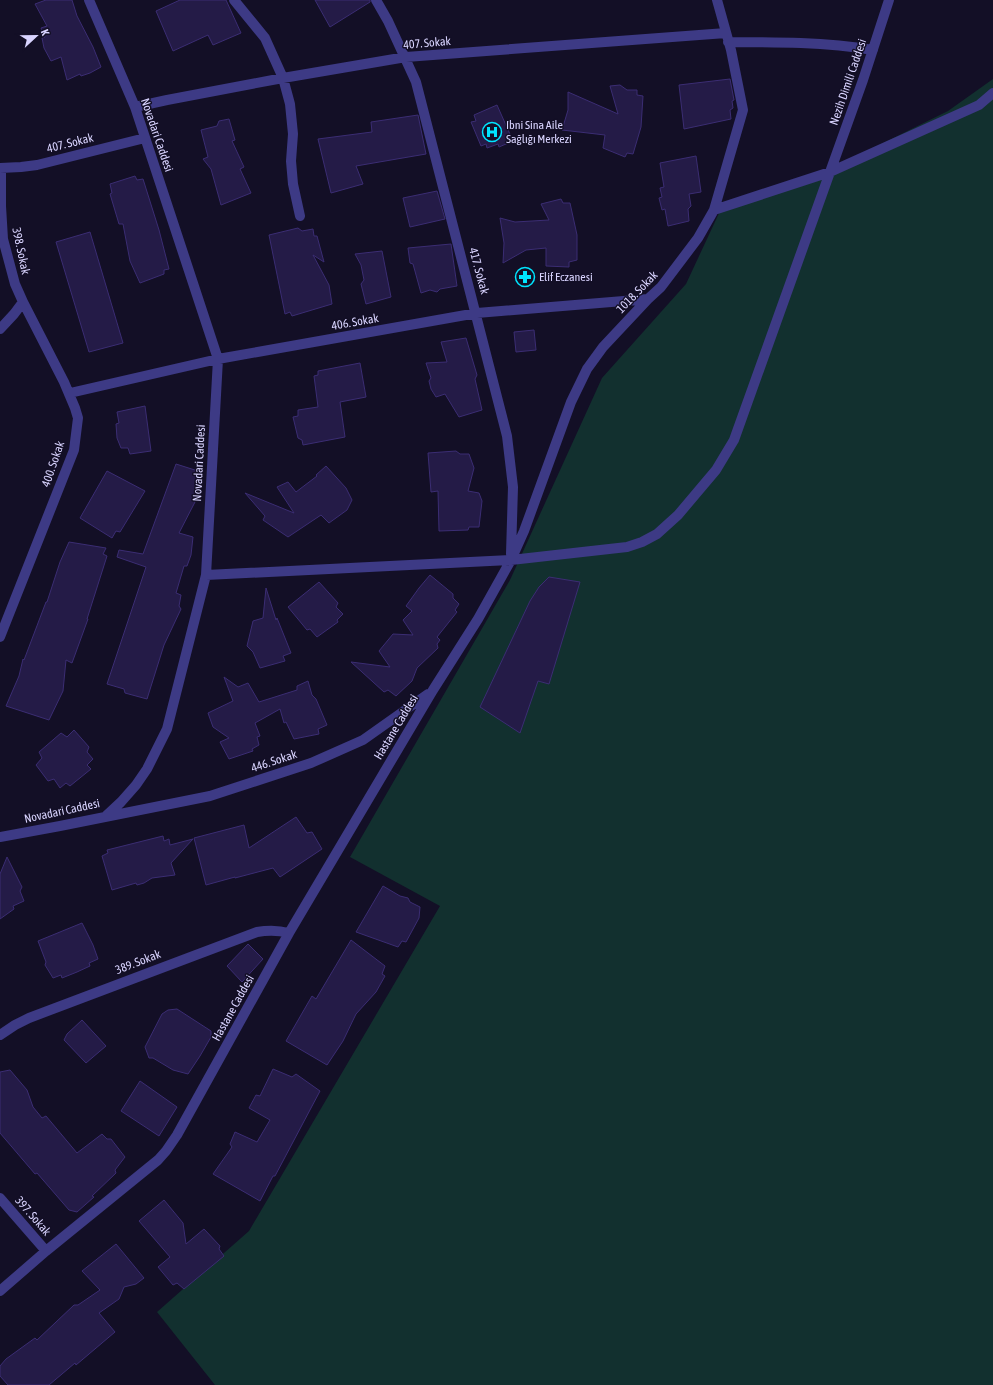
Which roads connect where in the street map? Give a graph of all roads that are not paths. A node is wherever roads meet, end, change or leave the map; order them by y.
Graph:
1 (89, 0) edge
2 (234, 0) edge
3 (376, 0) edge
4 (717, 0) edge
5 (889, 0) edge
6 (727, 37) junction
7 (873, 50) junction
8 (406, 57) junction
9 (283, 78) junction
10 (993, 93) edge
11 (135, 107) junction
12 (145, 138) junction
13 (1, 168) edge
14 (830, 172) junction
15 (714, 210) junction
16 (300, 216) dead end
17 (648, 299) junction
18 (23, 302) junction
19 (477, 313) junction
20 (0, 329) edge
21 (218, 359) junction
22 (70, 394) junction
23 (511, 560) junction
24 (206, 575) junction
25 (0, 637) edge
26 (433, 690) junction
27 (106, 816) junction
28 (0, 837) edge
29 (289, 933) junction
30 (0, 1035) edge
31 (0, 1198) edge
32 (46, 1251) junction
33 (0, 1291) edge

1 - 11 street, Novadari Caddesi
2 - 9 street
3 - 8 street, 417. Sokak
4 - 6 street, 1018. Sokak
5 - 7 street, Nezih Dimili Caddesi
6 - 7 street, 407. Sokak
6 - 8 street, 407. Sokak
6 - 15 street, 1018. Sokak
7 - 14 street, Nezih Dimili Caddesi
8 - 9 street, 407. Sokak
8 - 19 street, 417. Sokak
9 - 11 street, 407. Sokak
9 - 16 street
10 - 14 street
11 - 12 street, Novadari Caddesi
12 - 13 street, 407. Sokak
12 - 21 street, Novadari Caddesi
13 - 18 street, 398. Sokak
14 - 15 street
14 - 23 street, Nezih Dimili Caddesi
15 - 17 street, 1018. Sokak
17 - 19 street, 406. Sokak
17 - 23 street, 1018. Sokak
18 - 20 street
18 - 22 street, 400. Sokak
19 - 21 street, 406. Sokak
19 - 23 street, 417. Sokak
21 - 22 street, 406. Sokak
21 - 24 street, Novadari Caddesi
22 - 25 street, 400. Sokak
23 - 24 street, Nezih Dimili Caddesi
23 - 26 street, 1018. Sokak
24 - 27 street, Novadari Caddesi
26 - 27 street, 446. Sokak
26 - 29 street, Hastane Caddesi
27 - 28 street, Novadari Caddesi
29 - 30 street, 389. Sokak
29 - 32 street, Hastane Caddesi
31 - 32 street, 397. Sokak
32 - 33 street, Hastane Caddesi

